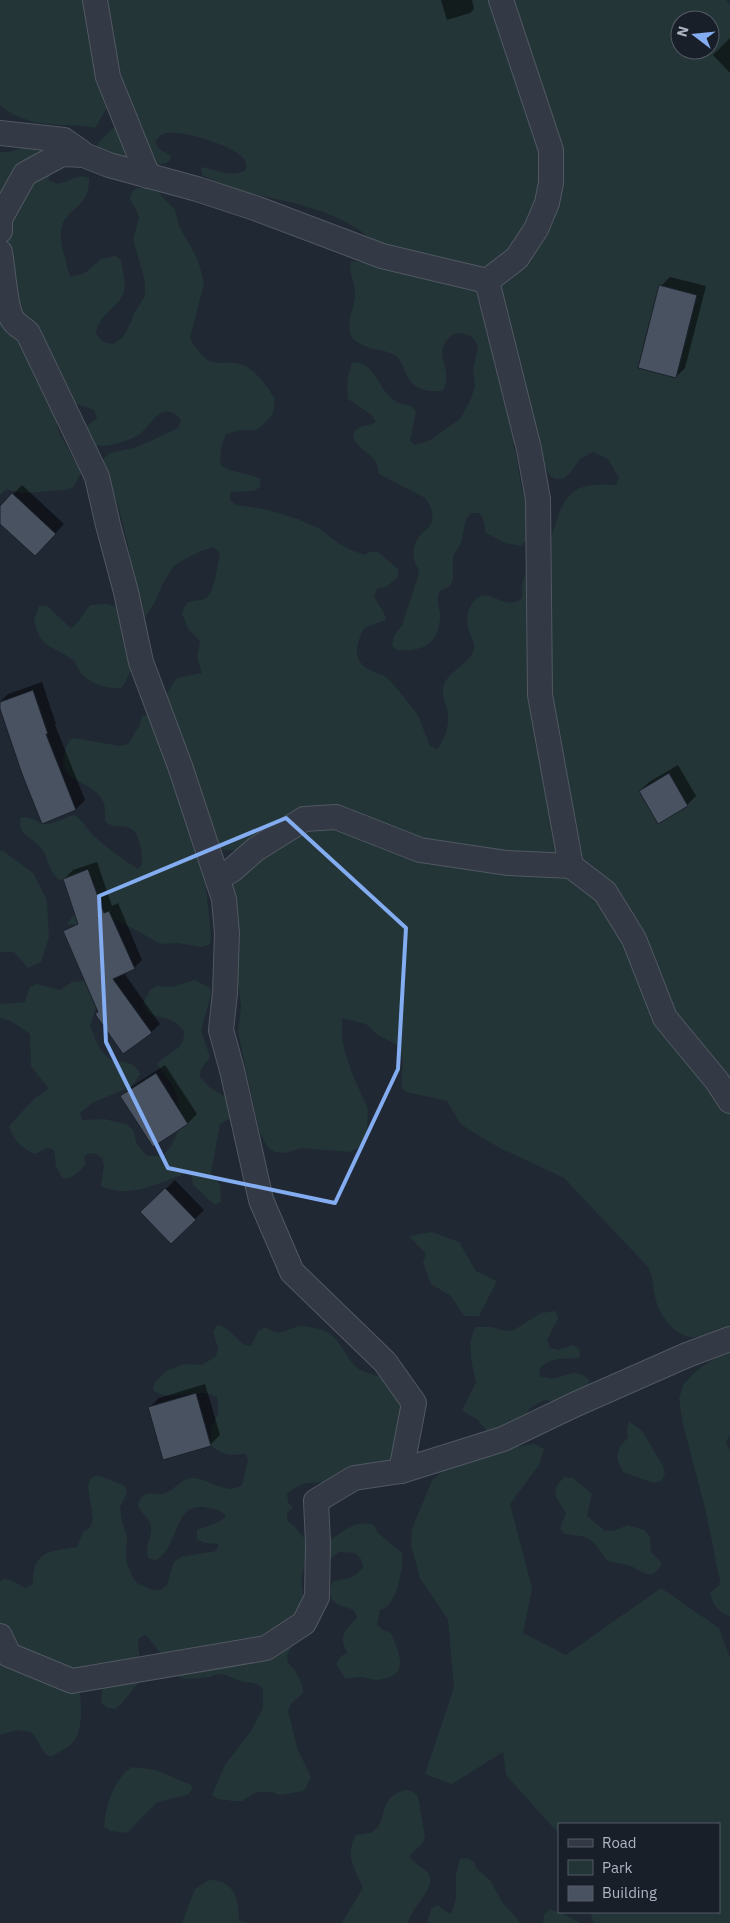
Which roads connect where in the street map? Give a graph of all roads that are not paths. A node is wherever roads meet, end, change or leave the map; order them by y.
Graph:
1 (94, 0) edge
2 (501, 0) edge
3 (0, 134) edge
4 (84, 154) junction
5 (148, 176) junction
6 (0, 231) edge
7 (0, 252) edge
8 (487, 282) junction
9 (6, 319) edge
10 (571, 866) junction
11 (218, 878) junction
12 (730, 1101) edge
13 (730, 1339) edge
14 (401, 1471) junction
15 (0, 1636) edge

1 - 5 street
2 - 8 street
3 - 4 street
4 - 5 street
4 - 6 street
5 - 8 street
7 - 9 street
8 - 10 street
9 - 11 street
10 - 11 street
10 - 12 street
11 - 14 street
13 - 14 street
14 - 15 street

